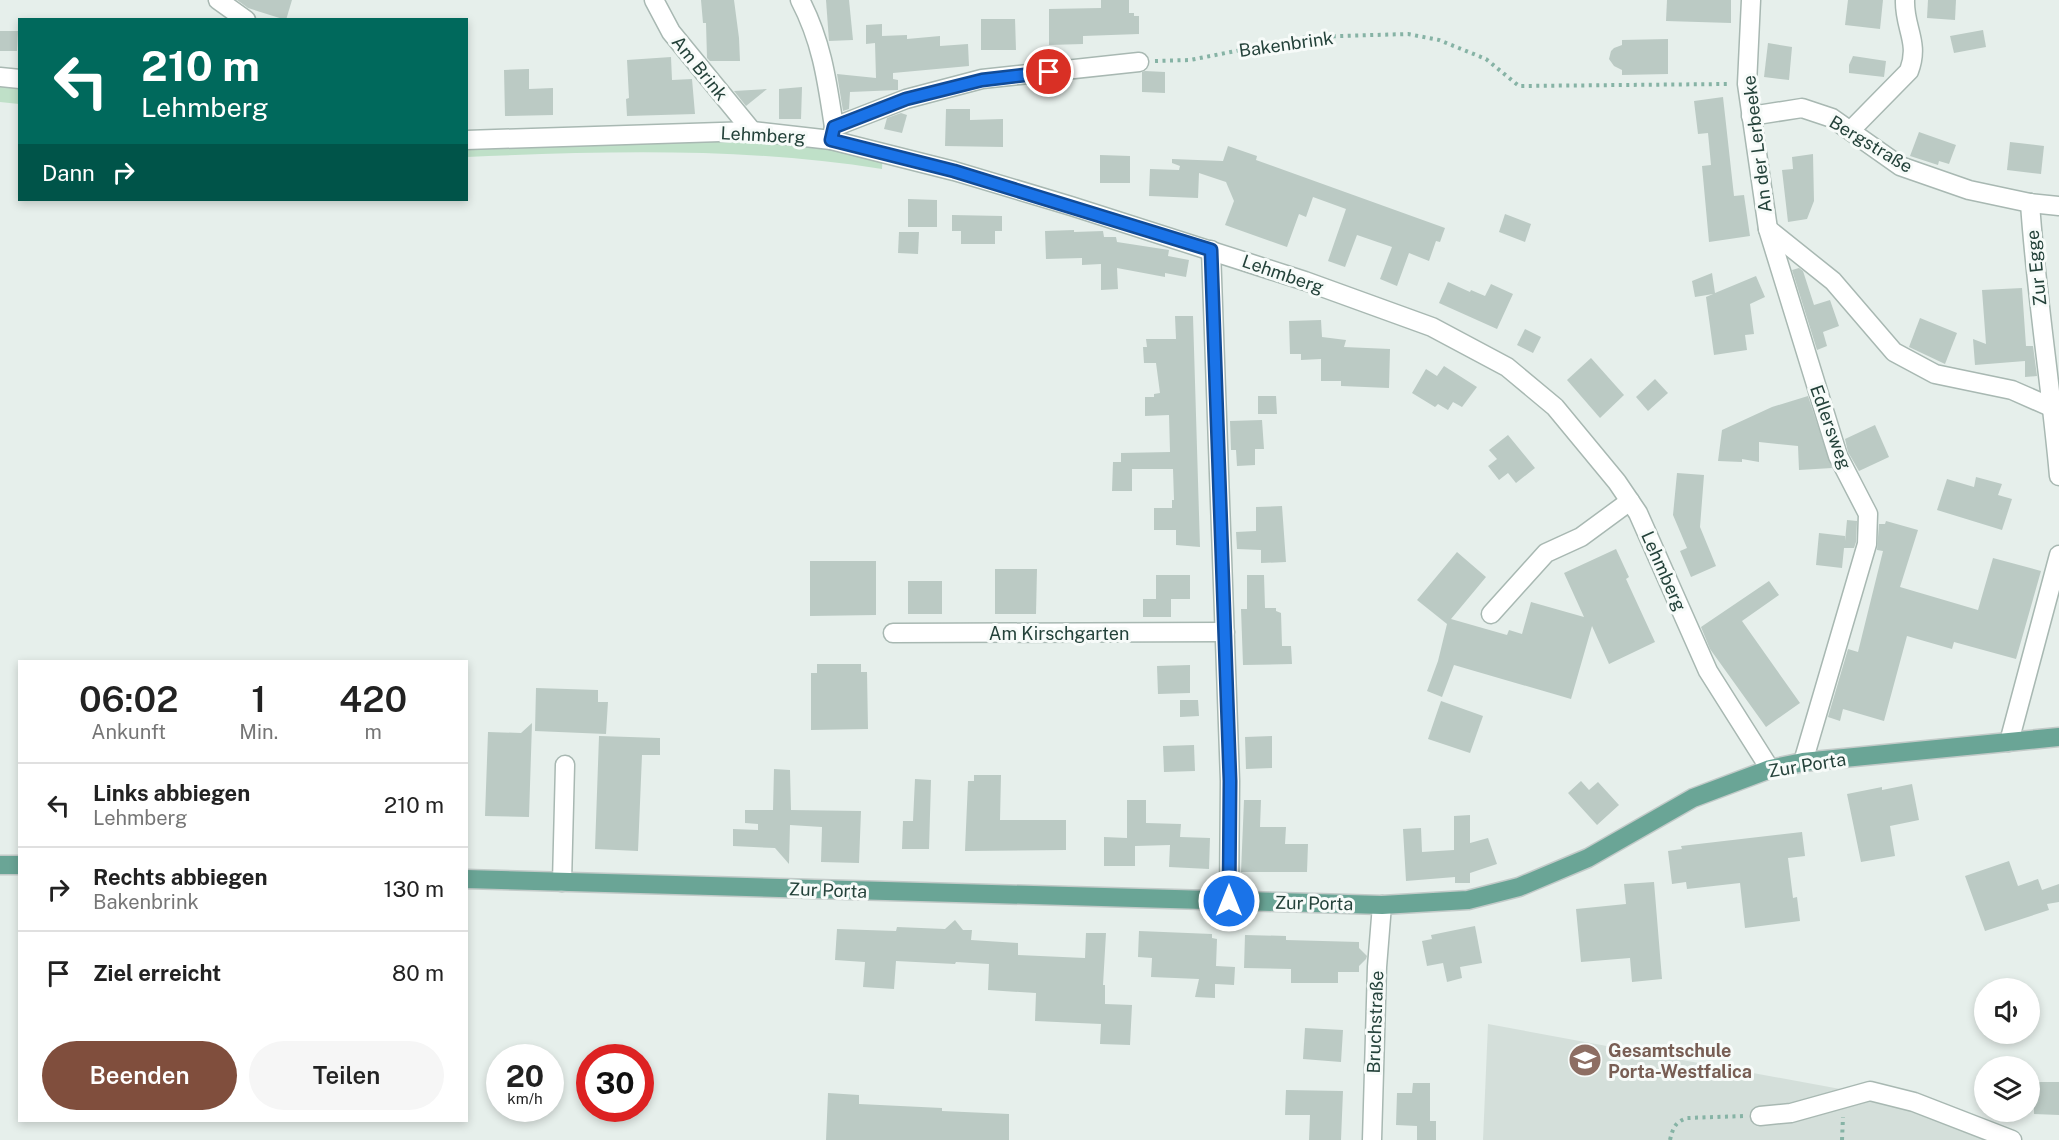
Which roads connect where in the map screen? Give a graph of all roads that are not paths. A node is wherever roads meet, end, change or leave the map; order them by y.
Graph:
1 (218, 0) edge
2 (654, 0) edge
3 (800, 0) edge
4 (1751, 0) edge
5 (1905, 0) edge
6 (243, 18) edge
7 (1139, 62) road end
8 (0, 77) edge
9 (18, 79) edge
10 (1751, 116) junction
11 (1851, 130) junction
12 (752, 131) junction
13 (833, 133) junction
14 (468, 140) edge
15 (2030, 203) junction
16 (2059, 206) edge
17 (1768, 229) junction
18 (1211, 250) junction
19 (2056, 408) edge
20 (2059, 476) edge
21 (1630, 501) junction
22 (2059, 555) edge
23 (1491, 614) dead end
24 (1225, 632) junction
25 (893, 633) dead end
26 (2059, 737) edge
27 (2009, 742) junction
28 (1803, 762) junction
29 (565, 765) dead end
30 (1770, 769) junction
31 (0, 864) edge
32 (18, 865) edge
33 (468, 879) edge
34 (562, 882) junction
35 (1229, 901) junction
36 (1382, 905) junction
37 (1760, 1116) road end
38 (1372, 1140) edge
39 (2012, 1140) edge

1 - 6 street
2 - 12 street, Am Brink
3 - 13 street
4 - 10 street, An der Lerbeeke
5 - 11 street
7 - 13 street
8 - 9 street
10 - 11 street, Bergstraße
10 - 17 street, An der Lerbeeke
11 - 15 street, Bergstraße
12 - 13 street, Lehmberg
12 - 14 street, Lehmberg
13 - 18 street, Lehmberg
15 - 16 street, Bergstraße
15 - 19 street, Zur Egge
17 - 19 street, An der Lerbeeke
17 - 28 street, Edlersweg
18 - 21 street, Lehmberg
18 - 24 street
19 - 20 street, Zur Egge
21 - 23 street
21 - 30 street, Lehmberg
22 - 27 street
24 - 25 street, Am Kirschgarten
24 - 35 street
26 - 27 main road, Zur Porta
27 - 28 main road, Zur Porta
28 - 30 main road, Zur Porta
29 - 34 street
30 - 36 main road, Zur Porta
31 - 32 main road
33 - 34 main road, Zur Porta
34 - 35 main road, Zur Porta
35 - 36 main road, Zur Porta
36 - 38 street, Bruchstraße
37 - 39 street

